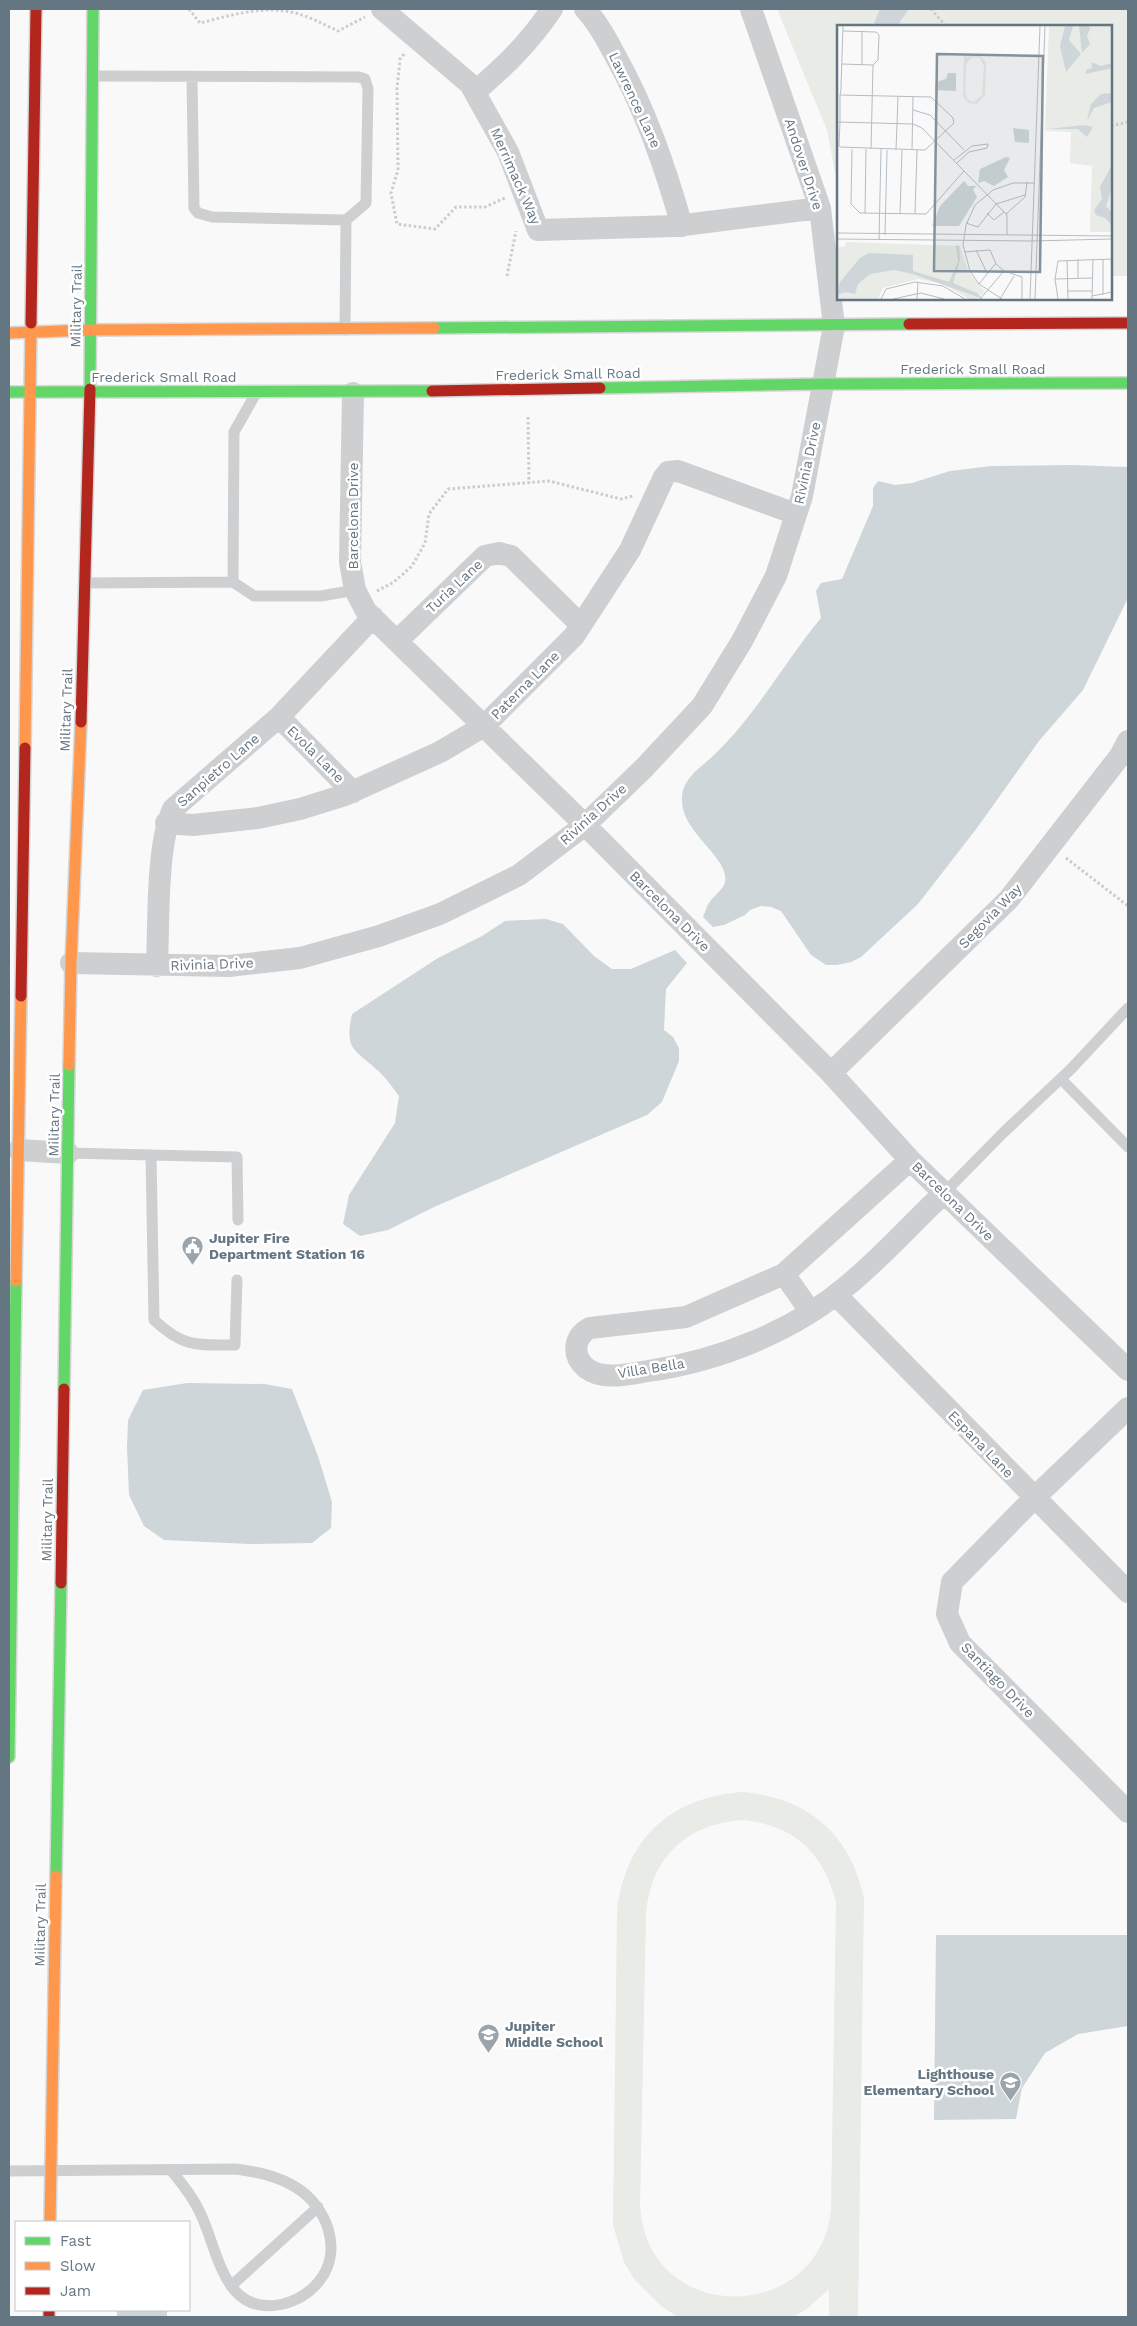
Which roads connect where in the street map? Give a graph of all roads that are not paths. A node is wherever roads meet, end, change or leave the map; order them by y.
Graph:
1 (36, 9) edge
2 (93, 9) edge
3 (552, 9) edge
4 (585, 9) edge
5 (751, 9) edge
6 (375, 12) edge
7 (93, 76) junction
8 (192, 76) junction
9 (475, 92) junction
10 (820, 208) junction
11 (346, 220) junction
12 (682, 226) junction
13 (1128, 323) edge
14 (834, 326) junction
15 (90, 330) junction
16 (345, 330) junction
17 (31, 332) junction
18 (9, 333) edge
19 (1128, 383) edge
20 (823, 384) junction
21 (9, 392) edge
22 (30, 392) junction
23 (90, 392) junction
24 (256, 393) junction
25 (353, 393) junction
26 (796, 514) junction
27 (233, 582) junction
28 (85, 583) junction
29 (364, 591) junction
30 (373, 617) junction
31 (581, 626) junction
32 (397, 641) junction
33 (279, 717) junction
34 (484, 726) junction
35 (1128, 741) edge
36 (353, 792) junction
37 (166, 823) junction
38 (585, 825) junction
39 (9, 848) edge
40 (23, 848) junction
41 (71, 963) junction
42 (157, 966) junction
43 (1128, 1008) edge
44 (831, 1073) junction
45 (1061, 1079) junction
46 (1128, 1147) edge
47 (14, 1150) edge
48 (68, 1152) junction
49 (152, 1155) junction
50 (910, 1160) junction
51 (944, 1193) junction
52 (238, 1220) dead end
53 (784, 1274) junction
54 (237, 1280) dead end
55 (836, 1295) junction
56 (810, 1311) junction
57 (12, 1357) edge
58 (1128, 1370) edge
59 (1128, 1408) edge
60 (1034, 1498) junction
61 (1128, 1592) edge
62 (9, 1757) edge
63 (1128, 1812) edge
64 (51, 2170) junction
65 (171, 2170) junction
66 (9, 2172) edge
67 (318, 2207) junction
68 (50, 2221) edge
69 (231, 2286) junction

1 - 17 main road
2 - 7 main road, Military Trail
3 - 9 street
4 - 12 street, Lawrence Lane
5 - 10 street, Andover Drive
6 - 9 street, Merrimack Way
7 - 8 lane
7 - 15 main road, Military Trail
8 - 11 lane
8 - 11 lane
9 - 12 street, Merrimack Way
10 - 12 street, Merrimack Way
10 - 14 street, Andover Drive
11 - 16 lane
13 - 14 main road
14 - 16 main road
14 - 20 street, Rivinia Drive
15 - 16 main road
15 - 17 main road
15 - 23 main road, Military Trail
17 - 18 main road
17 - 22 main road
19 - 20 main road, Frederick Small Road
20 - 25 main road, Frederick Small Road
20 - 26 street, Rivinia Drive
21 - 22 main road, Frederick Small Road
22 - 23 main road, Frederick Small Road
22 - 40 main road
23 - 24 main road, Frederick Small Road
23 - 28 main road, Military Trail
24 - 25 main road, Frederick Small Road
24 - 27 lane
25 - 29 street, Barcelona Drive
26 - 31 street, Paterna Lane
26 - 38 street, Rivinia Drive
27 - 28 lane
27 - 29 lane
28 - 41 main road, Military Trail
29 - 30 street, Barcelona Drive
30 - 32 street, Barcelona Drive
30 - 33 street, Sanpietro Lane
31 - 32 street, Turia Lane
31 - 34 street, Paterna Lane
32 - 34 street, Barcelona Drive
33 - 36 street, Evola Lane
33 - 37 street, Sanpietro Lane
34 - 36 street, Paterna Lane
34 - 38 street, Barcelona Drive
35 - 44 street, Segovia Way
36 - 37 street, Paterna Lane
37 - 42 street, Sanpietro Lane
38 - 42 street, Rivinia Drive
38 - 44 street, Barcelona Drive
39 - 40 lane
40 - 47 main road
41 - 42 street, Rivinia Drive
41 - 48 main road, Military Trail
43 - 45 lane
44 - 50 street, Barcelona Drive
45 - 46 lane
45 - 51 lane
47 - 48 street
47 - 57 main road
48 - 49 lane
48 - 64 main road, Military Trail
49 - 52 lane
49 - 54 lane
50 - 51 street, Barcelona Drive
50 - 53 street, Villa Bella
51 - 55 street, Villa Bella
51 - 58 street, Barcelona Drive
53 - 56 street
53 - 56 street, Villa Bella
55 - 56 street, Villa Bella
55 - 60 street, Espana Lane
57 - 62 main road
59 - 60 street, Santiago Drive
60 - 61 street, Espana Lane
60 - 63 street, Santiago Drive
64 - 65 lane
64 - 66 lane
64 - 68 main road, Military Trail
65 - 67 lane
65 - 69 lane
67 - 69 lane
67 - 69 lane

